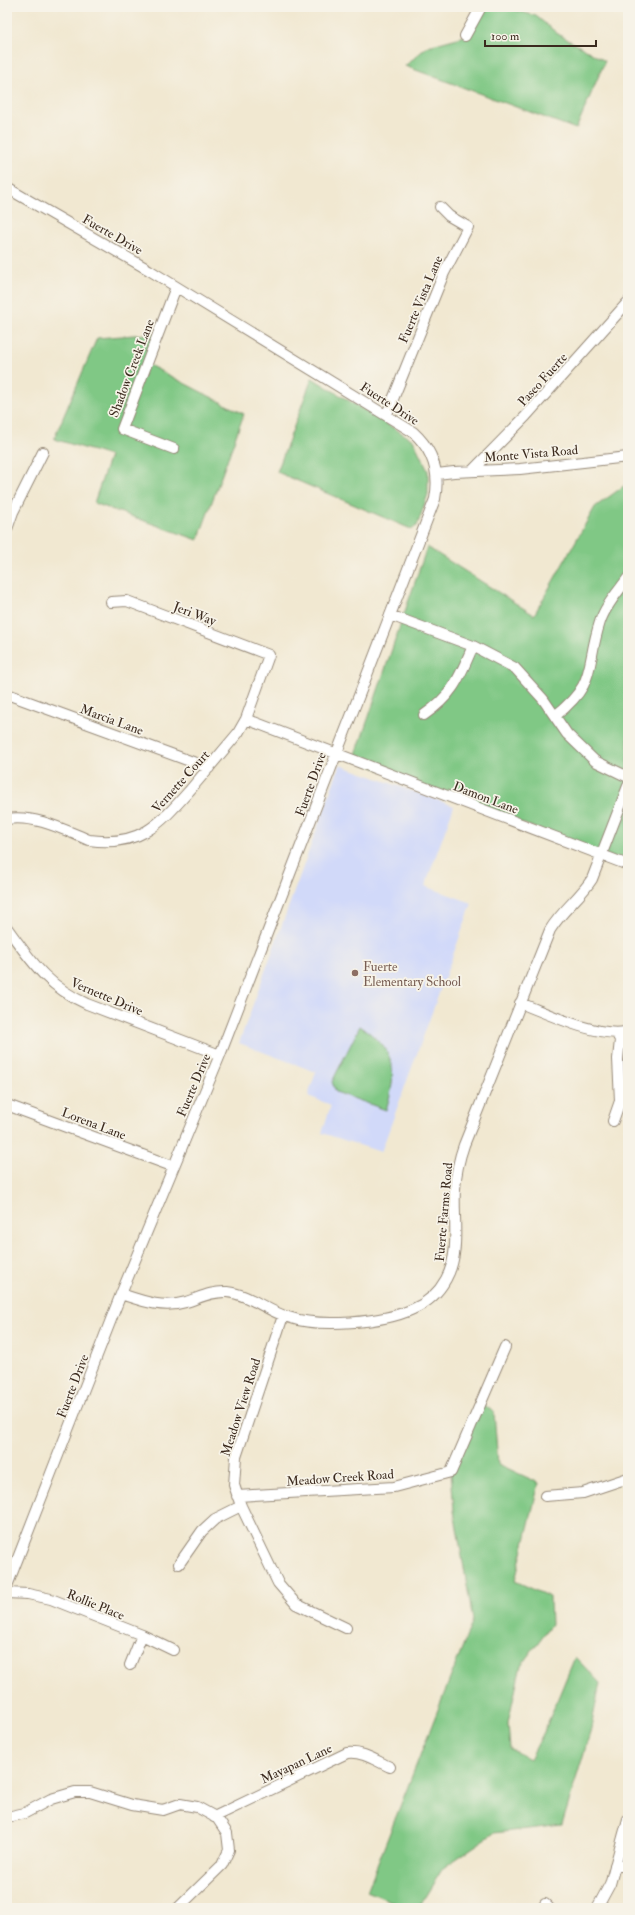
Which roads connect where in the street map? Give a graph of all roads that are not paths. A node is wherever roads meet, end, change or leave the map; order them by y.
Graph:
1 (481, 7) edge
2 (465, 36) dead end
3 (7, 188) edge
4 (440, 207) dead end
5 (176, 287) junction
6 (628, 302) edge
7 (387, 414) junction
8 (174, 449) dead end
9 (43, 452) dead end
10 (628, 457) edge
11 (473, 470) junction
12 (437, 474) junction
13 (7, 529) edge
14 (628, 578) edge
15 (111, 602) dead end
16 (390, 615) junction
17 (472, 646) junction
18 (269, 655) joint
19 (7, 694) edge
20 (424, 715) dead end
21 (555, 716) junction
22 (246, 719) junction
23 (336, 753) junction
24 (209, 768) junction
25 (628, 777) edge
26 (628, 786) edge
27 (7, 819) edge
28 (602, 855) junction
29 (628, 865) edge
30 (7, 928) edge
31 (520, 1003) junction
32 (220, 1055) junction
33 (7, 1105) edge
34 (614, 1121) dead end
35 (172, 1166) junction
36 (121, 1294) junction
37 (283, 1316) junction
38 (505, 1346) dead end
39 (628, 1478) edge
40 (237, 1496) junction
41 (545, 1496) dead end
42 (241, 1506) junction
43 (179, 1564) dead end
44 (10, 1568) edge
45 (7, 1586) edge
46 (7, 1593) edge
47 (346, 1628) dead end
48 (142, 1635) junction
49 (173, 1650) dead end
50 (130, 1665) dead end
51 (390, 1767) dead end
52 (7, 1817) edge
53 (214, 1817) junction
54 (628, 1819) edge
55 (615, 1865) junction
56 (628, 1867) edge
57 (178, 1908) edge
58 (597, 1908) edge

1 - 2 street
3 - 5 street, Fuerte Drive
4 - 7 street, Fuerte Vista Lane
5 - 7 street, Fuerte Drive
5 - 8 street, Shadow Creek Lane
6 - 11 street, Paseo Fuerte
7 - 12 street, Fuerte Drive
9 - 13 street
10 - 11 street, Monte Vista Road
11 - 12 street, Monte Vista Road
12 - 16 street, Fuerte Drive
14 - 21 street
15 - 18 street, Jeri Way
16 - 17 street
16 - 23 street, Fuerte Drive
17 - 20 street
17 - 21 street
18 - 22 street, Vernette Court
19 - 24 street, Marcia Lane
21 - 25 street
22 - 23 street
22 - 24 street, Vernette Court
23 - 28 street, Damon Lane
23 - 32 street, Fuerte Drive
24 - 27 street, Vernette Court
26 - 28 street, Fuerte Farms Road
28 - 29 street, Damon Lane
28 - 31 street, Fuerte Farms Road
30 - 32 street, Vernette Drive
31 - 34 street
31 - 37 street, Fuerte Farms Road
32 - 35 street, Fuerte Drive
33 - 35 street, Lorena Lane
35 - 36 street, Fuerte Drive
36 - 37 street, Fuerte Farms Road
36 - 44 street, Fuerte Drive
37 - 40 street, Meadow View Road
38 - 40 street, Meadow Creek Road
39 - 41 street
40 - 42 street, Meadow View Road
42 - 43 street
42 - 47 street, Meadow View Road
44 - 45 street, Fuerte Drive
46 - 48 street, Rollie Place
48 - 49 street, Rollie Place
48 - 50 street
51 - 53 street, Mayapan Lane
52 - 53 street
53 - 57 street
54 - 55 street
55 - 56 street
55 - 58 street

